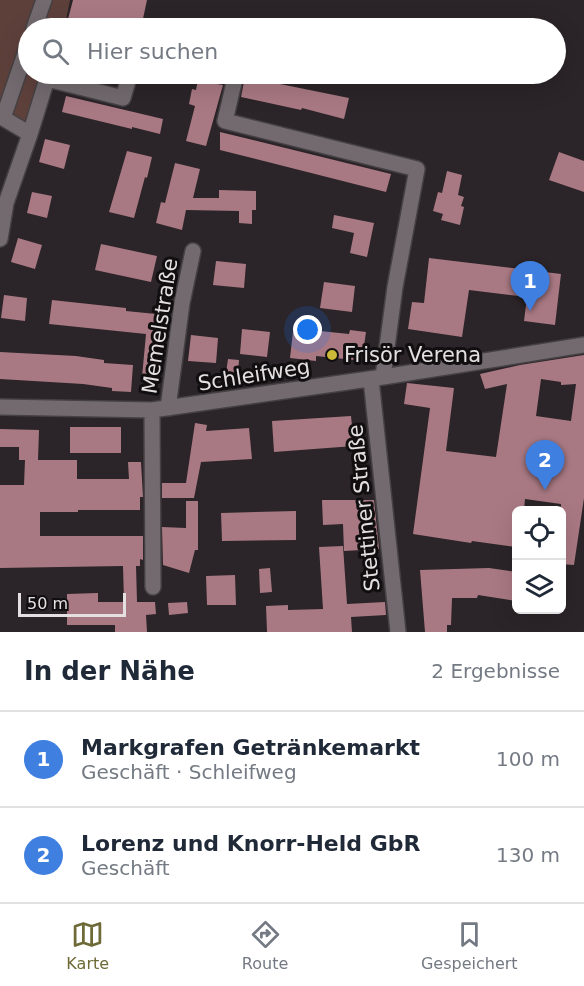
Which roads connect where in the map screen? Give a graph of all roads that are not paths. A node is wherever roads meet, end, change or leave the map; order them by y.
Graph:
1 (44, 0) edge
2 (38, 18) edge
3 (18, 74) edge
4 (45, 84) edge
5 (67, 84) edge
6 (127, 84) edge
7 (234, 84) edge
8 (30, 134) junction
9 (3, 202) edge
10 (0, 239) edge
11 (193, 251) dead end
12 (584, 345) edge
13 (377, 378) junction
14 (0, 407) edge
15 (160, 409) junction
16 (153, 586) dead end
17 (398, 632) edge

1 - 2 street
3 - 8 street
4 - 8 street
5 - 6 street
7 - 13 street, Stettiner Straße
8 - 9 street
9 - 10 street
11 - 15 street, Memelstraße
12 - 13 street, Schleifweg
13 - 15 street, Schleifweg
13 - 17 street, Stettiner Straße
14 - 15 street, Schleifweg
15 - 16 street, Memelstraße

